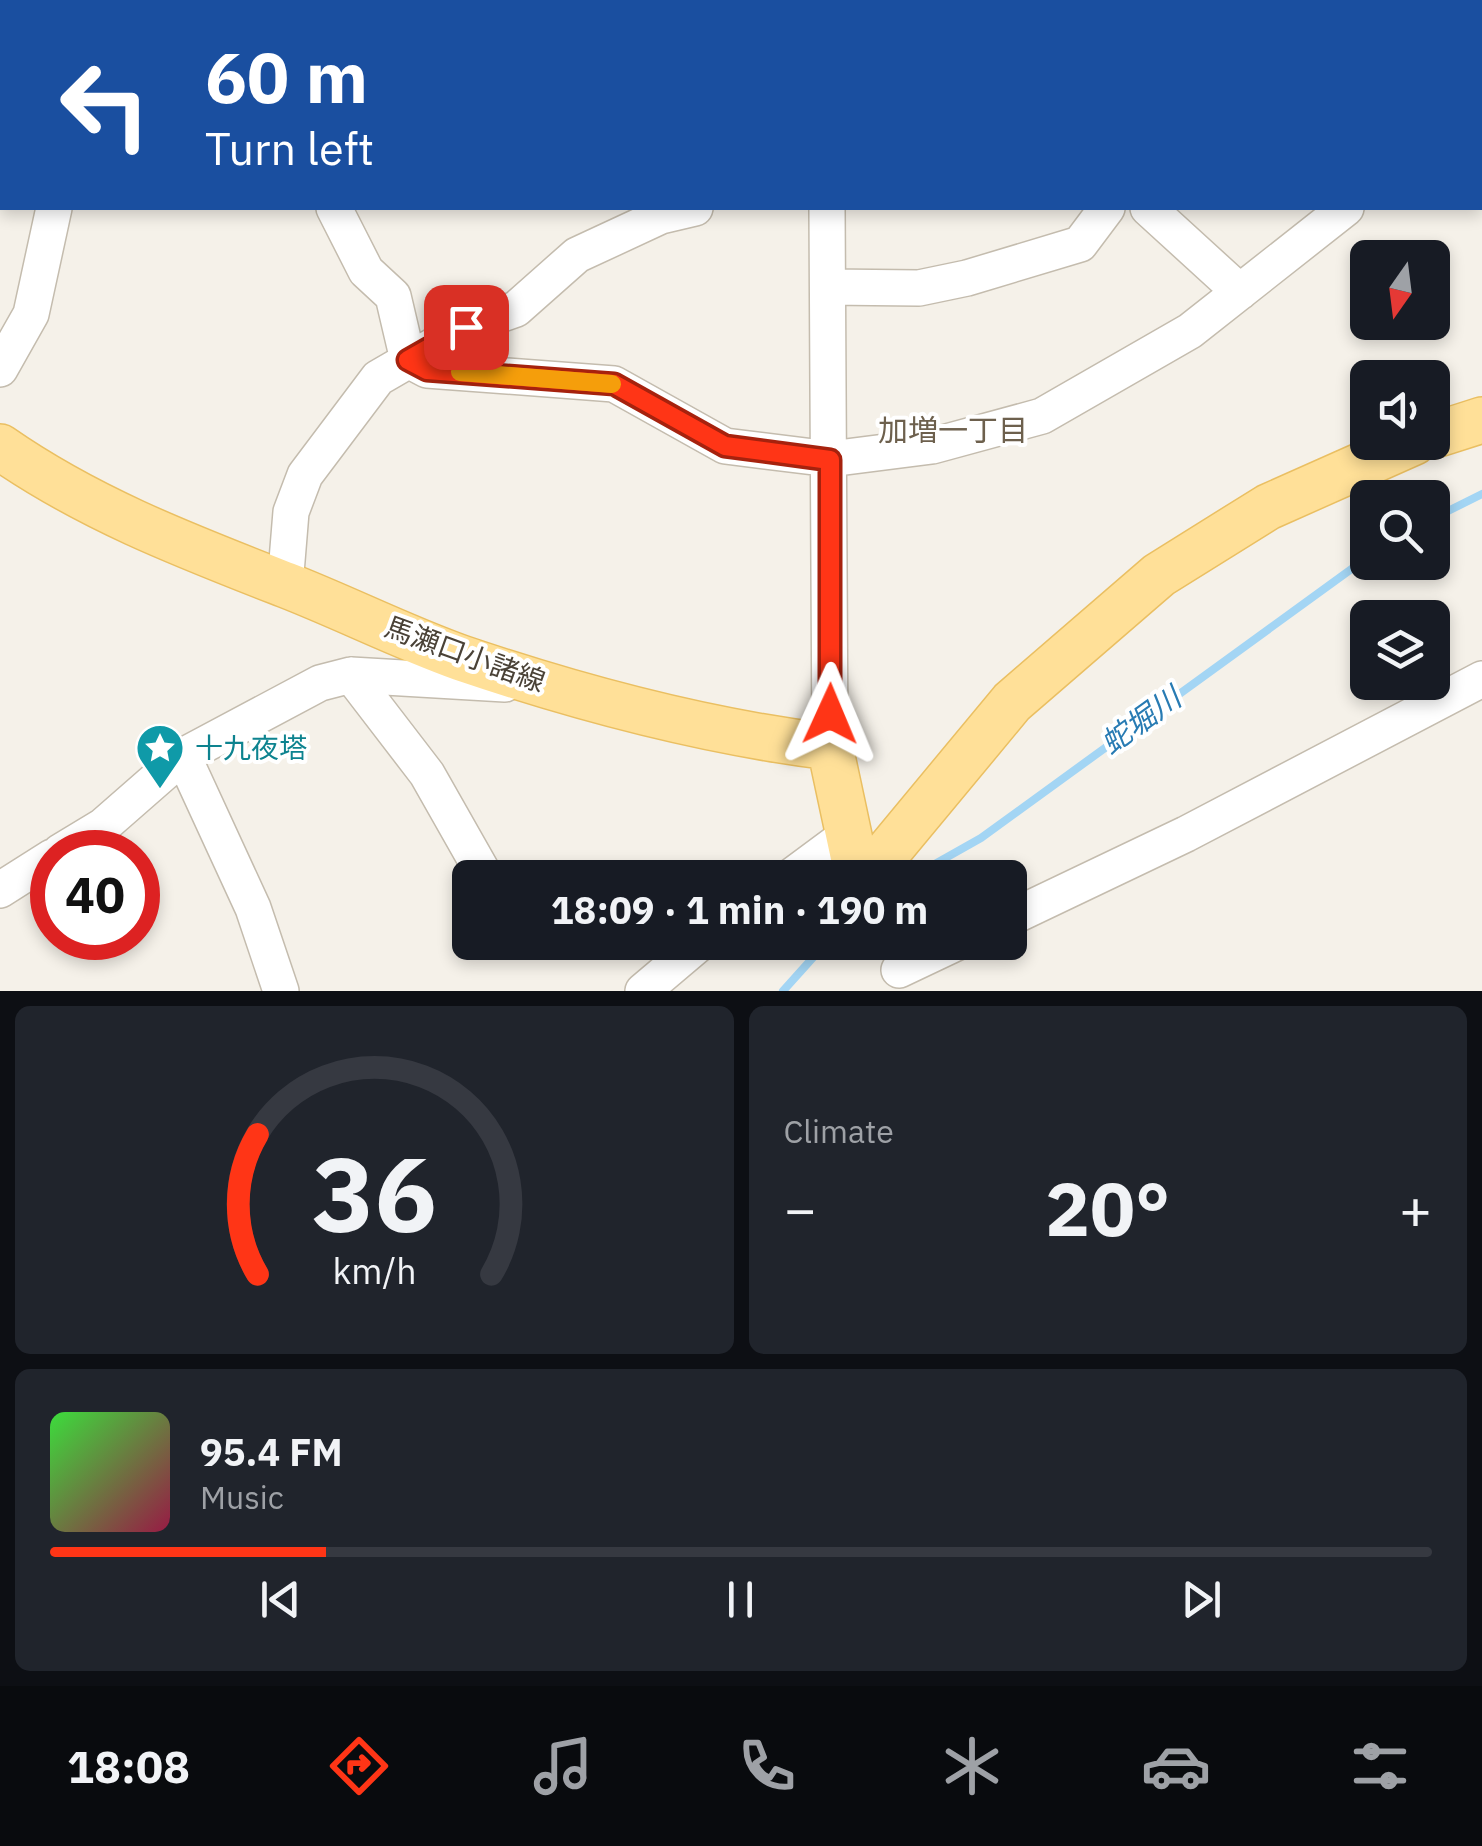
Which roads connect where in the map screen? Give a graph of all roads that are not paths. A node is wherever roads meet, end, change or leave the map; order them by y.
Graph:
1 (54, 210) edge
2 (335, 210) edge
3 (686, 210) edge
4 (827, 210) edge
5 (1106, 210) edge
6 (1150, 210) edge
7 (1343, 210) edge
8 (828, 287) junction
9 (1240, 292) junction
10 (408, 360) junction
11 (0, 369) edge
12 (1482, 420) edge
13 (1450, 430) edge
14 (0, 447) edge
15 (830, 460) junction
16 (1374, 460) edge
17 (285, 585) junction
18 (351, 676) junction
19 (1482, 679) edge
20 (556, 687) junction
21 (830, 747) junction
22 (184, 756) junction
23 (96, 830) edge
24 (853, 856) edge
25 (476, 860) edge
26 (881, 860) edge
27 (30, 872) edge
28 (0, 890) edge
29 (1027, 910) edge
30 (669, 960) edge
31 (281, 991) edge
32 (643, 991) edge

1 - 11 street
2 - 10 street
3 - 10 street
4 - 8 street
5 - 8 street
6 - 9 street
7 - 9 street
8 - 15 street
9 - 15 street
10 - 15 street
10 - 17 street
12 - 13 main road
14 - 17 main road, 馬瀬口小諸線
15 - 21 street
16 - 26 main road
17 - 20 main road, 馬瀬口小諸線
18 - 20 street
18 - 22 street
18 - 25 street
19 - 29 street
20 - 21 main road, 馬瀬口小諸線
21 - 24 main road
22 - 23 street
22 - 31 street
27 - 28 street
30 - 32 street

